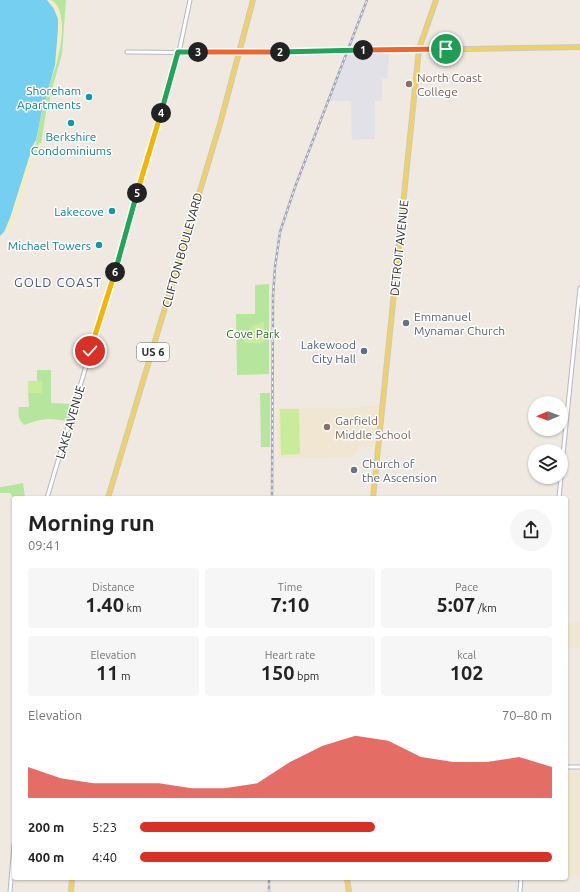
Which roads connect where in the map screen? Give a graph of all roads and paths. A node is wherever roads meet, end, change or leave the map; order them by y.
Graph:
1 (190, 0) edge
2 (253, 0) edge
3 (436, 0) edge
4 (580, 48) edge
5 (419, 49) junction
6 (127, 52) dead end
7 (178, 52) junction
8 (240, 53) junction
9 (580, 288) edge
10 (564, 444) edge
11 (560, 484) edge
12 (48, 496) edge
13 (109, 496) edge
14 (373, 496) edge
15 (559, 496) edge
16 (568, 767) edge
17 (580, 767) edge
18 (12, 868) edge
19 (72, 880) edge
20 (348, 880) edge
21 (521, 880) edge
22 (10, 892) edge
23 (71, 892) edge
24 (349, 892) edge
25 (520, 892) edge

1 - 7 street, LAKE AVENUE
2 - 8 main road, CLIFTON BOULEVARD / US 6
3 - 5 main road, DETROIT AVENUE
4 - 5 main road
5 - 8 main road
5 - 14 main road, DETROIT AVENUE
6 - 7 street
7 - 8 street
7 - 12 street, LAKE AVENUE
8 - 13 main road, CLIFTON BOULEVARD / US 6
9 - 10 street
11 - 15 street
16 - 17 street
18 - 22 street
19 - 23 main road
20 - 24 main road
21 - 25 street

